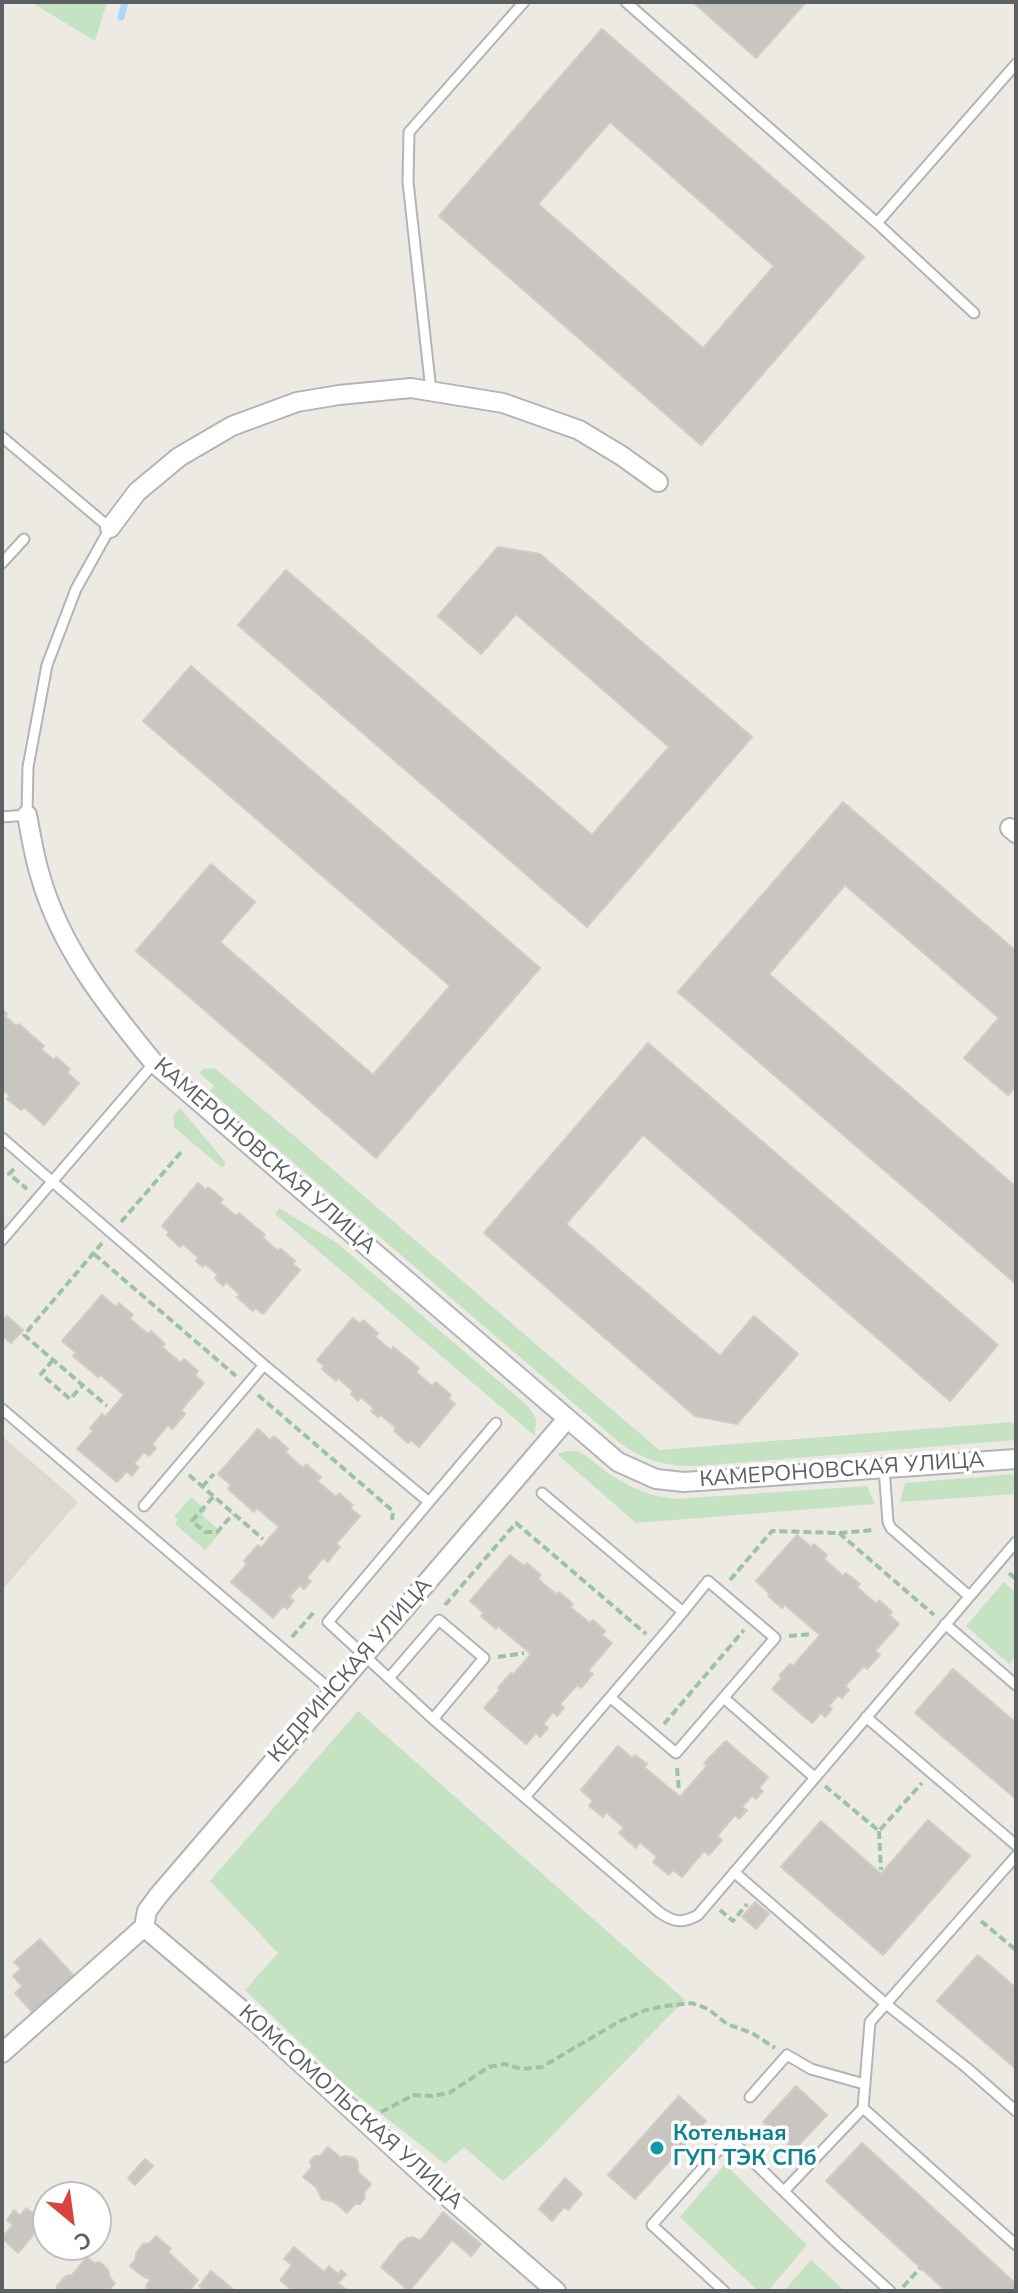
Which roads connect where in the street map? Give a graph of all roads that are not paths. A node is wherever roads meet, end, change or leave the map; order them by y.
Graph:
1 (524, 2) edge
2 (626, 2) edge
3 (1016, 64) edge
4 (877, 223) junction
5 (974, 313) dead end
6 (431, 391) junction
7 (2, 437) edge
8 (658, 482) dead end
9 (110, 528) junction
10 (24, 539) dead end
11 (2, 563) edge
12 (27, 815) junction
13 (2, 817) edge
14 (154, 1063) junction
15 (2, 1138) edge
16 (52, 1181) junction
17 (2, 1240) edge
18 (264, 1365) junction
19 (2, 1409) edge
20 (567, 1419) junction
21 (496, 1423) dead end
22 (1016, 1459) edge
23 (884, 1468) junction
24 (542, 1493) dead end
25 (429, 1502) junction
26 (144, 1506) dead end
27 (1016, 1542) edge
28 (969, 1596) junction
29 (683, 1612) junction
30 (945, 1624) junction
31 (364, 1657) junction
32 (389, 1678) junction
33 (1016, 1685) edge
34 (333, 1692) junction
35 (611, 1698) junction
36 (724, 1698) junction
37 (866, 1717) junction
38 (433, 1719) junction
39 (814, 1777) junction
40 (525, 1797) junction
41 (1016, 1845) edge
42 (1016, 1856) edge
43 (734, 1872) junction
44 (144, 1927) junction
45 (886, 2004) junction
46 (2, 2053) edge
47 (864, 2084) junction
48 (750, 2097) dead end
49 (863, 2108) junction
50 (1016, 2111) edge
51 (784, 2191) junction
52 (1016, 2245) edge
53 (556, 2291) edge
54 (724, 2291) edge
55 (890, 2291) edge

1 - 6 lane
2 - 4 lane
3 - 4 lane
4 - 5 lane
6 - 8 street
6 - 9 street
7 - 9 lane
9 - 12 lane, КАМЕРОНОВСКАЯ УЛИЦА
10 - 11 lane
12 - 13 lane
12 - 14 street, КАМЕРОНОВСКАЯ УЛИЦА
14 - 16 lane
14 - 20 street, КАМЕРОНОВСКАЯ УЛИЦА
15 - 16 lane
16 - 17 lane
16 - 18 lane
18 - 25 lane
18 - 26 lane
19 - 34 lane
20 - 23 street, КАМЕРОНОВСКАЯ УЛИЦА
20 - 31 street, КЕДРИНСКАЯ УЛИЦА
21 - 25 lane
22 - 23 street, КАМЕРОНОВСКАЯ УЛИЦА
23 - 28 lane
24 - 29 lane
25 - 31 lane
27 - 28 lane
28 - 30 lane
29 - 35 lane
29 - 36 lane
30 - 33 lane
30 - 37 lane
31 - 32 lane
31 - 34 street, КЕДРИНСКАЯ УЛИЦА
32 - 38 lane
32 - 38 lane
34 - 44 street, КЕДРИНСКАЯ УЛИЦА
35 - 36 lane
35 - 40 lane
36 - 39 lane
37 - 39 lane
37 - 41 lane
38 - 40 lane
39 - 43 lane
40 - 43 lane
42 - 45 lane
43 - 45 lane
44 - 46 street
44 - 53 street, КОМСОМОЛЬСКАЯ УЛИЦА
45 - 47 lane
45 - 50 lane
47 - 48 lane
47 - 49 lane
49 - 51 lane
49 - 52 lane
51 - 54 lane
51 - 55 lane

